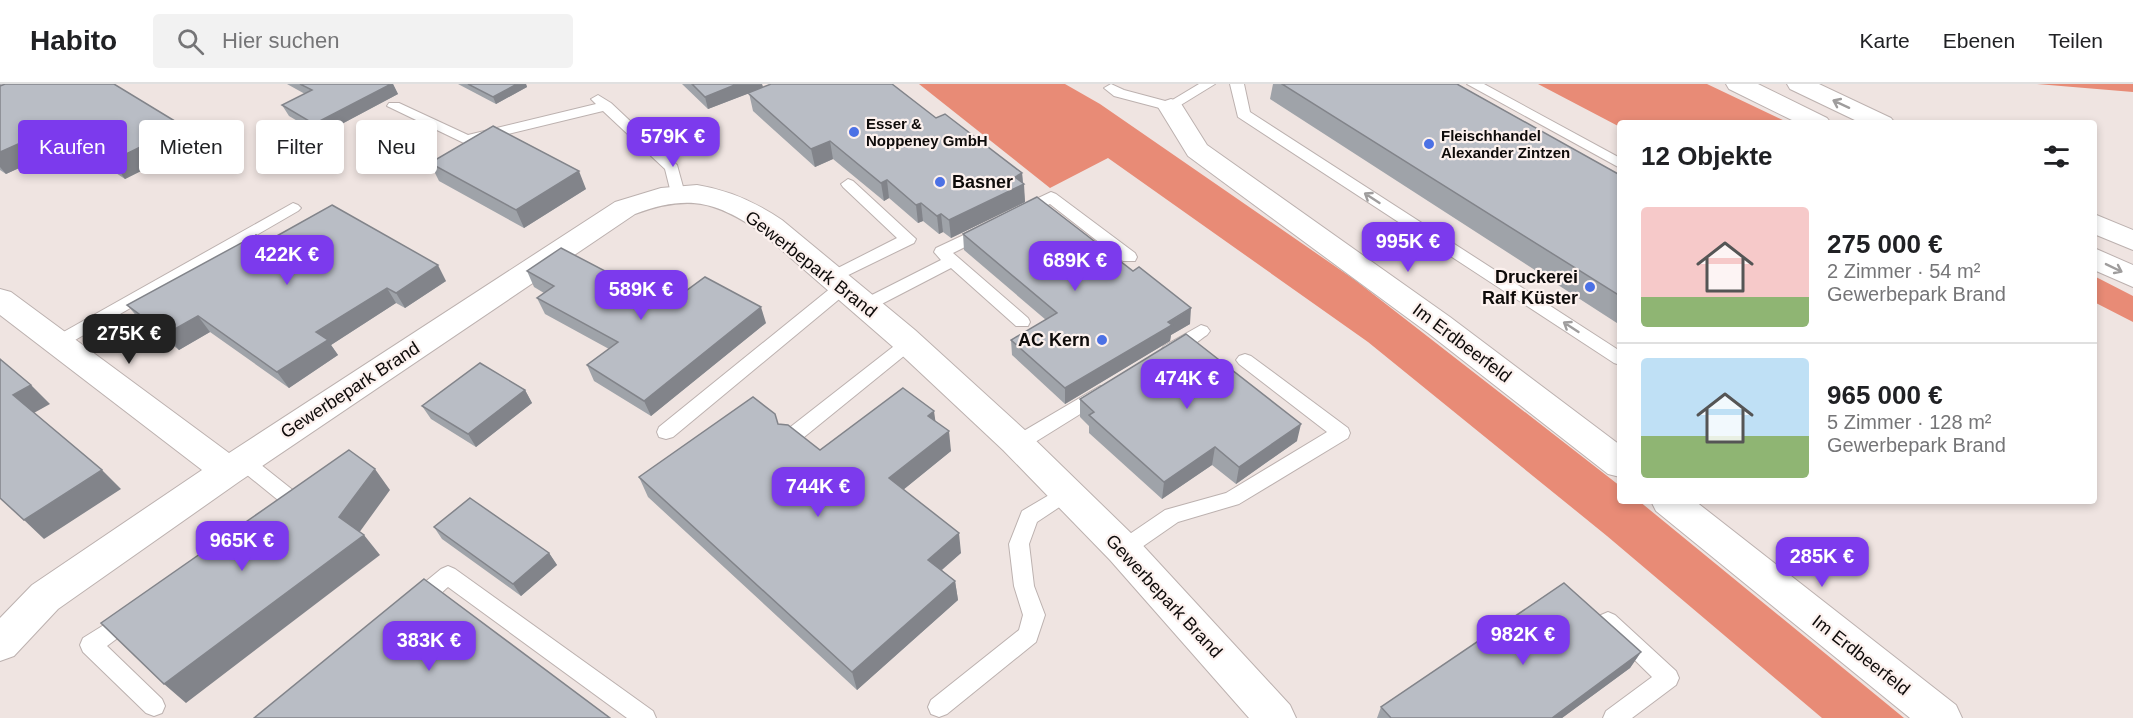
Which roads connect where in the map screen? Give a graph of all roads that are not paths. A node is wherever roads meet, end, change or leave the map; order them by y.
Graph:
1 (1208, 84) edge
2 (1237, 84) edge
3 (1474, 84) edge
4 (1738, 84) edge
5 (1799, 84) edge
6 (1106, 85) edge
7 (394, 106) dead end
8 (1171, 107) junction
9 (1812, 120) edge
10 (1876, 120) edge
11 (1617, 162) edge
12 (848, 184) dead end
13 (677, 194) junction
14 (293, 208) dead end
15 (2097, 224) edge
16 (2133, 241) edge
17 (1129, 257) dead end
18 (2097, 260) edge
19 (952, 261) junction
20 (2133, 278) edge
21 (847, 290) junction
22 (0, 299) edge
23 (1022, 322) dead end
24 (1202, 331) dead end
25 (57, 343) junction
26 (909, 343) junction
27 (1617, 357) edge
28 (1153, 360) edge
29 (1245, 360) dead end
30 (1114, 384) edge
31 (666, 432) dead end
32 (791, 437) edge
33 (1017, 444) junction
34 (1617, 462) edge
35 (236, 466) junction
36 (311, 486) edge
37 (1066, 493) junction
38 (292, 500) junction
39 (1680, 504) edge
40 (264, 520) edge
41 (1122, 550) junction
42 (148, 604) edge
43 (403, 612) edge
44 (1608, 621) edge
45 (0, 644) edge
46 (154, 706) dead end
47 (939, 707) dead end
48 (645, 718) edge
49 (1275, 718) edge
50 (1614, 718) edge
51 (1941, 718) edge

1 - 8 lane
27 -> 2 lane
3 - 11 lane
4 - 9 main road
10 -> 5 main road
6 - 8 lane
7 - 13 lane
8 - 34 main road, Im Erdbeerfeld
12 - 21 lane
13 - 21 main road, Gewerbepark Brand
13 - 35 main road, Gewerbepark Brand
14 - 25 lane
15 - 16 main road
17 - 19 lane
18 -> 20 main road
19 - 21 lane
19 - 23 lane
21 - 26 main road, Gewerbepark Brand
21 - 31 lane
22 - 25 main road
24 - 28 lane
25 - 35 main road
26 - 32 lane
26 - 33 main road, Gewerbepark Brand
29 - 41 lane
30 - 33 lane
33 - 37 main road, Gewerbepark Brand
35 - 38 lane
35 - 45 main road, Gewerbepark Brand
36 - 38 lane
37 - 41 main road, Gewerbepark Brand
37 - 47 lane
38 - 40 lane
39 - 51 main road, Im Erdbeerfeld
41 - 49 main road, Gewerbepark Brand
42 - 46 lane
43 - 48 lane
44 - 50 lane

